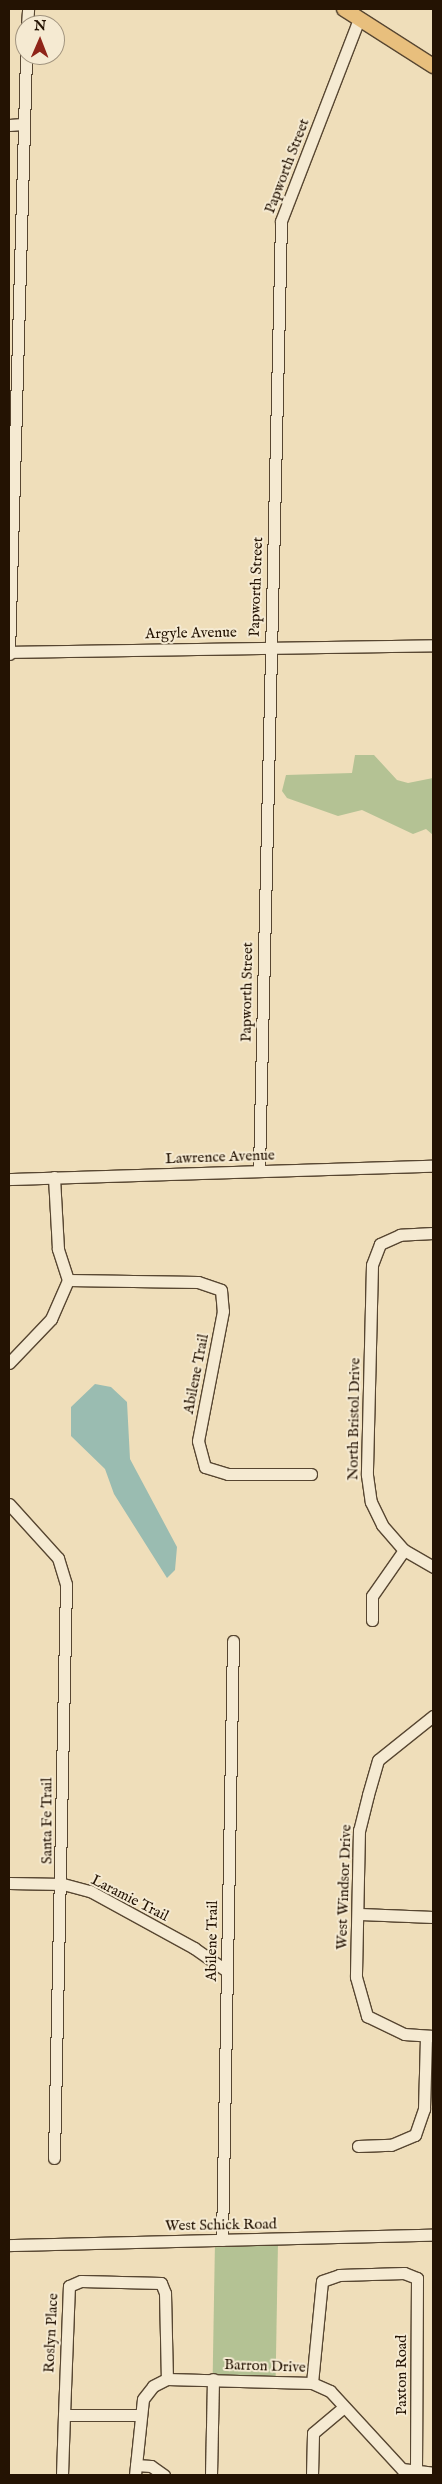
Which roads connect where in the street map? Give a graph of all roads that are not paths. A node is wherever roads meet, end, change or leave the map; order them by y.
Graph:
1 (344, 9) edge
2 (359, 19) junction
3 (25, 65) edge
4 (433, 66) edge
5 (22, 124) junction
6 (9, 125) edge
7 (433, 645) edge
8 (269, 647) junction
9 (9, 652) edge
10 (433, 1166) edge
11 (259, 1170) junction
12 (54, 1177) junction
13 (9, 1179) edge
14 (433, 1233) edge
15 (68, 1280) junction
16 (9, 1363) edge
17 (311, 1474) dead end
18 (9, 1504) edge
19 (404, 1550) junction
20 (433, 1567) edge
21 (372, 1620) dead end
22 (233, 1641) dead end
23 (433, 1716) edge
24 (9, 1883) edge
25 (63, 1884) junction
26 (360, 1914) junction
27 (433, 1917) edge
28 (227, 1971) junction
29 (429, 2036) edge
30 (358, 2146) dead end
31 (54, 2158) dead end
32 (433, 2236) edge
33 (222, 2240) junction
34 (9, 2245) edge
35 (167, 2379) junction
36 (213, 2379) junction
37 (312, 2383) junction
38 (344, 2407) junction
39 (64, 2414) junction
40 (140, 2416) junction
41 (135, 2470) edge
42 (433, 2473) edge
43 (416, 2474) edge
44 (62, 2475) edge
45 (164, 2475) edge
46 (211, 2475) edge
47 (312, 2475) edge

1 - 2 main road
2 - 4 main road
2 - 8 street, Papworth Street
3 - 5 street
5 - 6 street
5 - 9 street
7 - 8 street, Argyle Avenue
8 - 9 street, Argyle Avenue
8 - 11 street, Papworth Street
10 - 11 street, Lawrence Avenue
11 - 12 street, Lawrence Avenue
12 - 13 street, Lawrence Avenue
12 - 15 street
14 - 19 street, North Bristol Drive
15 - 16 street
15 - 17 street, Abilene Trail
18 - 25 street, Santa Fe Trail
19 - 20 street, North Bristol Drive
19 - 21 street
22 - 28 street, Abilene Trail
23 - 26 street, West Windsor Drive
24 - 25 street, Laramie Trail
25 - 28 street, Laramie Trail
25 - 31 street, Santa Fe Trail
26 - 27 street
26 - 29 street, West Windsor Drive
28 - 33 street, Abilene Trail
29 - 30 street
32 - 33 street, West Schick Road
33 - 34 street, West Schick Road
35 - 36 street, Barron Drive
35 - 39 street, Roslyn Place
35 - 40 street
36 - 37 street, Barron Drive
36 - 46 street
37 - 38 street, Barron Drive
37 - 43 street, Paxton Road
38 - 43 street, Barron Drive
38 - 47 street
39 - 40 street
39 - 44 street, Roslyn Place
40 - 41 street
41 - 45 street
42 - 43 street, Barron Drive

